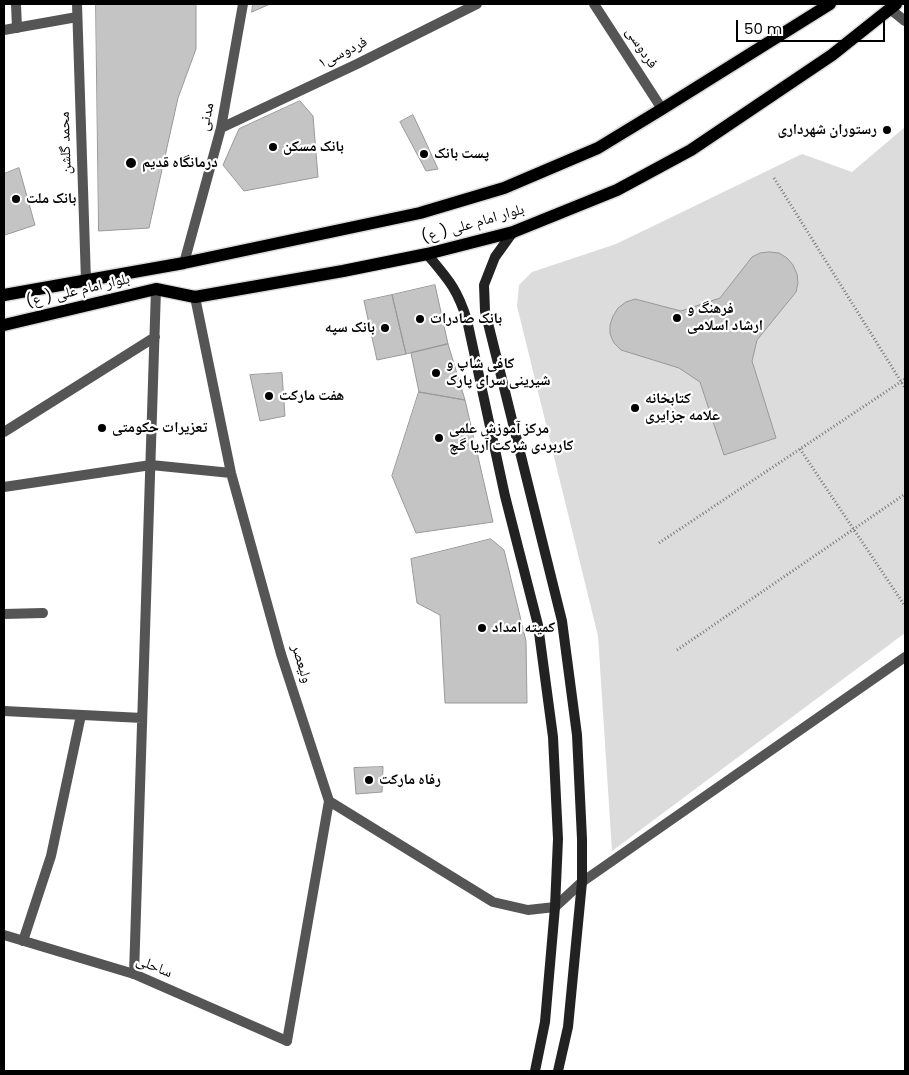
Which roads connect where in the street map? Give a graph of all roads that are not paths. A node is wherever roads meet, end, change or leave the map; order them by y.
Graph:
1 (16, 4) edge
2 (77, 4) edge
3 (243, 4) edge
4 (478, 4) edge
5 (594, 4) edge
6 (830, 4) edge
7 (893, 6) edge
8 (77, 17) junction
9 (905, 21) edge
10 (17, 28) junction
11 (4, 30) edge
12 (662, 110) junction
13 (222, 128) junction
14 (513, 232) junction
15 (427, 254) junction
16 (184, 263) junction
17 (86, 281) junction
18 (156, 289) junction
19 (4, 295) edge
20 (195, 297) junction
21 (4, 325) edge
22 (155, 337) junction
23 (4, 432) edge
24 (150, 465) junction
25 (231, 473) junction
26 (4, 487) edge
27 (43, 613) dead end
28 (4, 614) edge
29 (905, 657) edge
30 (4, 711) edge
31 (81, 715) junction
32 (142, 718) junction
33 (329, 802) junction
34 (582, 882) junction
35 (554, 908) junction
36 (4, 935) edge
37 (23, 941) junction
38 (134, 974) junction
39 (287, 1041) joint
40 (535, 1071) edge
41 (558, 1071) edge

1 - 10 street
2 - 8 street, محمد گلشن
3 - 13 street, مدنی
4 - 13 street, فردوسی۱
5 - 12 street, فردوسی
6 - 12 main road, بلوار امام علی ( ع)
7 - 9 street
7 - 14 main road, بلوار امام علی ( ع)
8 - 10 street
8 - 17 street, محمد گلشن
10 - 11 street
12 - 16 main road, بلوار امام علی ( ع)
13 - 16 street, مدنی
14 - 15 main road, بلوار امام علی ( ع)
14 - 34 main road
15 - 20 main road, بلوار امام علی ( ع)
15 - 35 main road
16 - 17 main road, بلوار امام علی ( ع)
17 - 19 main road, بلوار امام علی ( ع)
18 - 20 main road, بلوار امام علی ( ع)
18 - 21 main road, بلوار امام علی ( ع)
18 - 22 street
20 - 25 street, ولیعصر
22 - 23 street
22 - 24 street
24 - 25 street
24 - 26 street
24 - 32 street
25 - 33 street, ولیعصر
27 - 28 street
29 - 34 street
30 - 31 street
31 - 32 street
31 - 37 street
32 - 38 street
33 - 35 street
33 - 39 street, ولیعصر
34 - 35 street
34 - 41 main road
35 - 40 main road
36 - 37 street, ساحلی
37 - 38 street, ساحلی
38 - 39 street, ساحلی

